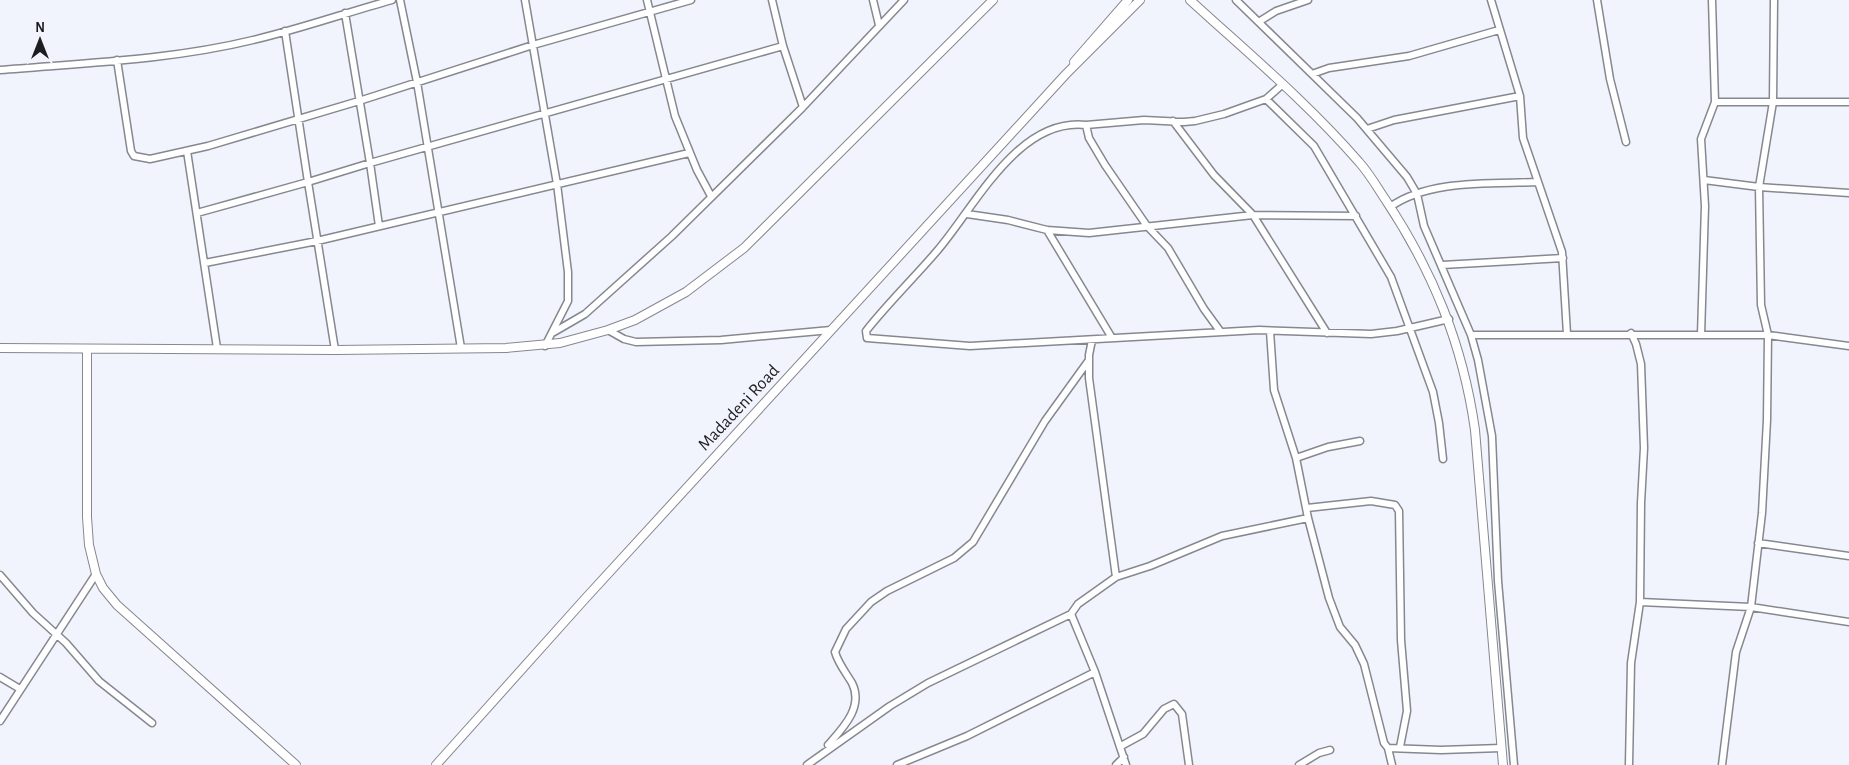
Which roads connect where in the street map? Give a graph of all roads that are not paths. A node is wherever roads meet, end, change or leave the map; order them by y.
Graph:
1 (392, 0) edge
2 (400, 0) edge
3 (525, 0) edge
4 (647, 0) edge
5 (691, 0) edge
6 (772, 0) edge
7 (874, 0) edge
8 (904, 0) edge
9 (993, 0) edge
10 (1128, 0) edge
11 (1140, 0) edge
12 (1190, 0) edge
13 (1236, 0) edge
14 (1308, 0) edge
15 (1491, 0) edge
16 (1596, 0) edge
17 (1712, 0) edge
18 (1774, 0) edge
19 (650, 13) junction
20 (345, 14) junction
21 (1260, 21) junction
22 (879, 25) junction
23 (1499, 30) junction
24 (285, 31) junction
25 (533, 46) junction
26 (782, 46) junction
27 (116, 60) junction
28 (0, 70) edge
29 (1066, 74) junction
30 (1312, 74) junction
31 (666, 79) junction
32 (417, 82) junction
33 (1284, 84) junction
34 (1520, 96) junction
35 (1266, 99) junction
36 (359, 101) junction
37 (1715, 102) junction
38 (1773, 102) junction
39 (1849, 102) edge
40 (802, 107) junction
41 (546, 114) junction
42 (299, 118) junction
43 (1173, 121) junction
44 (1086, 125) junction
45 (1367, 129) junction
46 (1626, 142) dead end
47 (427, 146) junction
48 (187, 151) junction
49 (690, 153) junction
50 (370, 163) junction
51 (1704, 180) junction
52 (308, 182) junction
53 (1538, 182) junction
54 (557, 184) junction
55 (1759, 187) junction
56 (1849, 193) edge
57 (1417, 194) junction
58 (711, 196) junction
59 (1390, 207) junction
60 (439, 212) junction
61 (197, 213) junction
62 (968, 214) junction
63 (1253, 216) junction
64 (1356, 216) junction
65 (380, 226) junction
66 (1147, 226) junction
67 (1047, 230) junction
68 (317, 241) junction
69 (1563, 258) junction
70 (205, 263) junction
71 (1442, 266) junction
72 (1449, 319) junction
73 (1411, 328) junction
74 (608, 330) junction
75 (831, 330) junction
76 (1220, 331) junction
77 (1270, 331) junction
78 (554, 332) junction
79 (1327, 333) junction
80 (1631, 333) junction
81 (1567, 334) junction
82 (1471, 335) junction
83 (1701, 335) junction
84 (1768, 335) junction
85 (1112, 338) junction
86 (1092, 340) junction
87 (545, 346) junction
88 (1849, 346) edge
89 (0, 348) edge
90 (217, 348) junction
91 (461, 348) junction
92 (87, 349) junction
93 (335, 350) junction
94 (1089, 360) junction
95 (1360, 442) dead end
96 (1296, 458) junction
97 (1443, 459) dead end
98 (1307, 508) junction
99 (1308, 518) junction
100 (1758, 543) junction
101 (1849, 556) edge
102 (96, 574) junction
103 (0, 576) edge
104 (1116, 577) junction
105 (1640, 602) junction
106 (1751, 607) junction
107 (1071, 614) junction
108 (1849, 622) edge
109 (56, 634) junction
110 (1094, 672) junction
111 (0, 677) edge
112 (20, 690) junction
113 (0, 720) edge
114 (152, 723) dead end
115 (1121, 746) junction
116 (1400, 747) junction
117 (1388, 748) junction
118 (1501, 748) junction
119 (1330, 750) dead end
120 (821, 754) junction
121 (1124, 757) junction
122 (296, 765) edge
123 (436, 765) edge
124 (807, 765) edge
125 (897, 765) edge
126 (1116, 765) edge
127 (1126, 765) edge
128 (1189, 765) edge
129 (1299, 765) edge
130 (1392, 765) edge
131 (1503, 765) edge
132 (1514, 765) edge
133 (1629, 765) edge
134 (1722, 765) edge

1 - 20 street
2 - 32 street
3 - 25 street
4 - 19 street
5 - 19 street
6 - 26 street
7 - 22 street
8 - 22 street
9 - 74 street
10 - 29 street, Madadeni Road
11 - 29 street, Madadeni Road
12 - 33 street
13 - 21 street
14 - 21 street
15 - 23 street
16 - 46 street
17 - 37 street
18 - 38 street
19 - 25 street
19 - 31 street
20 - 24 street
20 - 36 street
21 - 30 street
22 - 40 street
23 - 30 street
23 - 34 street
24 - 27 street
24 - 42 street
25 - 32 street
25 - 41 street
26 - 31 street
26 - 40 street
27 - 28 street
27 - 48 street
29 - 75 street, Madadeni Road
30 - 45 street
31 - 41 street
31 - 49 street
32 - 36 street
32 - 47 street
33 - 35 street
33 - 59 street
34 - 45 street
34 - 53 street
35 - 43 street
35 - 64 street
36 - 42 street
36 - 50 street
37 - 38 street
37 - 51 street
38 - 39 street
38 - 55 street
40 - 58 street
41 - 47 street
41 - 54 street
42 - 48 street
42 - 52 street
43 - 44 street
43 - 63 street
44 - 62 street
44 - 66 street
45 - 57 street
47 - 50 street
47 - 60 street
48 - 61 street
49 - 54 street
49 - 58 street
50 - 52 street
50 - 65 street
51 - 55 street
51 - 83 street
52 - 61 street
52 - 68 street
53 - 57 street
53 - 69 street
54 - 60 street
54 - 78 street
55 - 56 street
55 - 84 street
57 - 59 street
57 - 71 street
58 - 78 street
59 - 72 street
60 - 65 street
60 - 91 street
61 - 70 street
62 - 67 street
62 - 86 street
63 - 64 street
63 - 66 street
63 - 79 street
64 - 73 street
65 - 68 street
66 - 67 street
66 - 76 street
67 - 85 street
68 - 70 street
68 - 93 street
69 - 71 street
69 - 81 street
70 - 90 street
71 - 82 street
72 - 73 street
72 - 118 street
73 - 79 street
73 - 97 street
74 - 75 street
74 - 87 street
75 - 123 street, Madadeni Road
76 - 77 street
76 - 85 street
77 - 79 street
77 - 96 street
78 - 87 street
80 - 81 street
80 - 83 street
80 - 105 street
81 - 82 street
82 - 132 street
83 - 84 street
84 - 88 street
84 - 100 street
85 - 86 street
86 - 94 street
87 - 91 street
89 - 92 street
90 - 92 street
90 - 93 street
91 - 93 street
92 - 102 street
94 - 104 street
94 - 120 street
95 - 96 street
96 - 98 street
98 - 99 street
98 - 116 street
99 - 104 street
99 - 117 street
100 - 101 street
100 - 106 street
102 - 109 street
102 - 122 street
103 - 109 street
104 - 107 street
105 - 106 street
105 - 133 street
106 - 108 street
106 - 134 street
107 - 110 street
107 - 120 street
109 - 112 street
109 - 114 street
110 - 115 street
110 - 125 street
111 - 112 street
112 - 113 street
115 - 121 street
115 - 128 street
116 - 117 street
116 - 118 street
117 - 130 street
118 - 131 street
119 - 129 street
120 - 124 street
121 - 126 street
121 - 127 street

